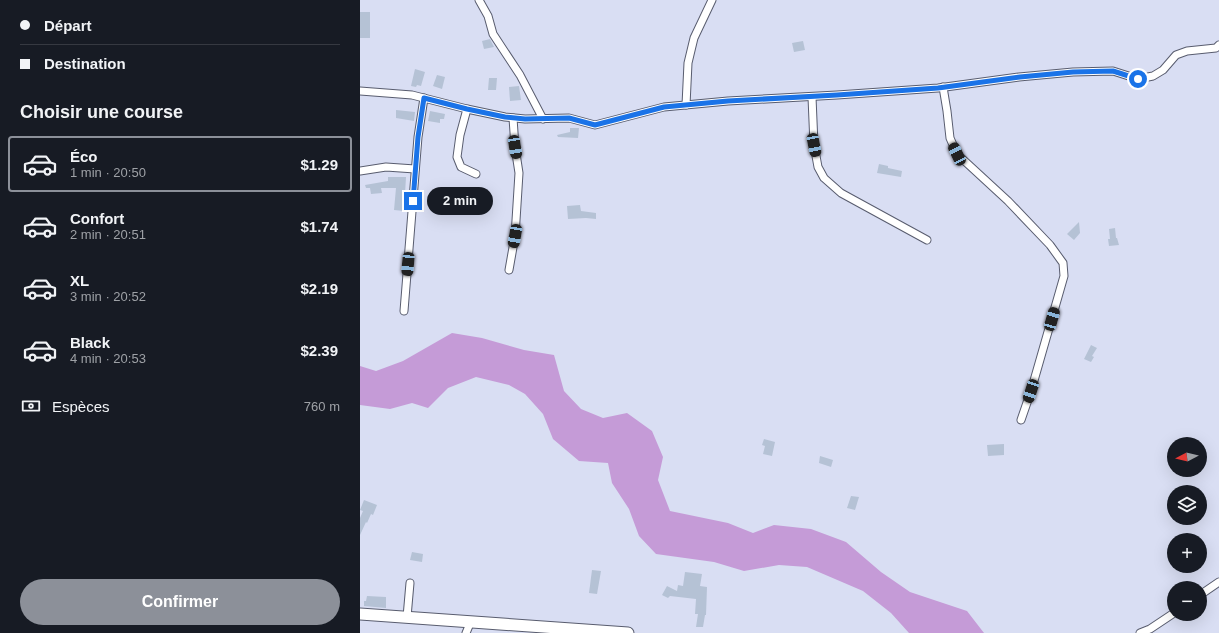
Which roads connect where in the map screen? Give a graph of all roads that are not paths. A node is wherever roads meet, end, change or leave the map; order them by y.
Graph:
1 (479, 0) edge
2 (712, 0) edge
3 (1219, 46) edge
4 (943, 87) junction
5 (360, 91) edge
6 (812, 97) junction
7 (424, 98) junction
8 (686, 105) junction
9 (467, 109) junction
10 (513, 118) junction
11 (543, 119) junction
12 (416, 169) junction
13 (360, 171) edge
14 (476, 174) dead end
15 (927, 240) dead end
16 (509, 270) dead end
17 (404, 311) dead end
18 (1021, 420) dead end
19 (1219, 582) edge
20 (410, 583) dead end
21 (1207, 590) edge
22 (360, 614) edge
23 (407, 617) junction
24 (1167, 618) edge
25 (471, 621) junction
26 (595, 632) edge
27 (466, 633) edge
28 (628, 633) edge
29 (1140, 633) edge

1 - 11 street
2 - 8 street
3 - 4 street
4 - 6 street
4 - 18 street
5 - 7 street
6 - 8 street
6 - 15 street
7 - 9 street
7 - 12 street
8 - 11 street
9 - 10 street
9 - 14 street
10 - 11 street
10 - 16 street
12 - 13 street
12 - 17 street
19 - 21 street
20 - 23 street
22 - 23 street
23 - 25 street
24 - 29 street
25 - 26 street
25 - 27 street
26 - 28 street

